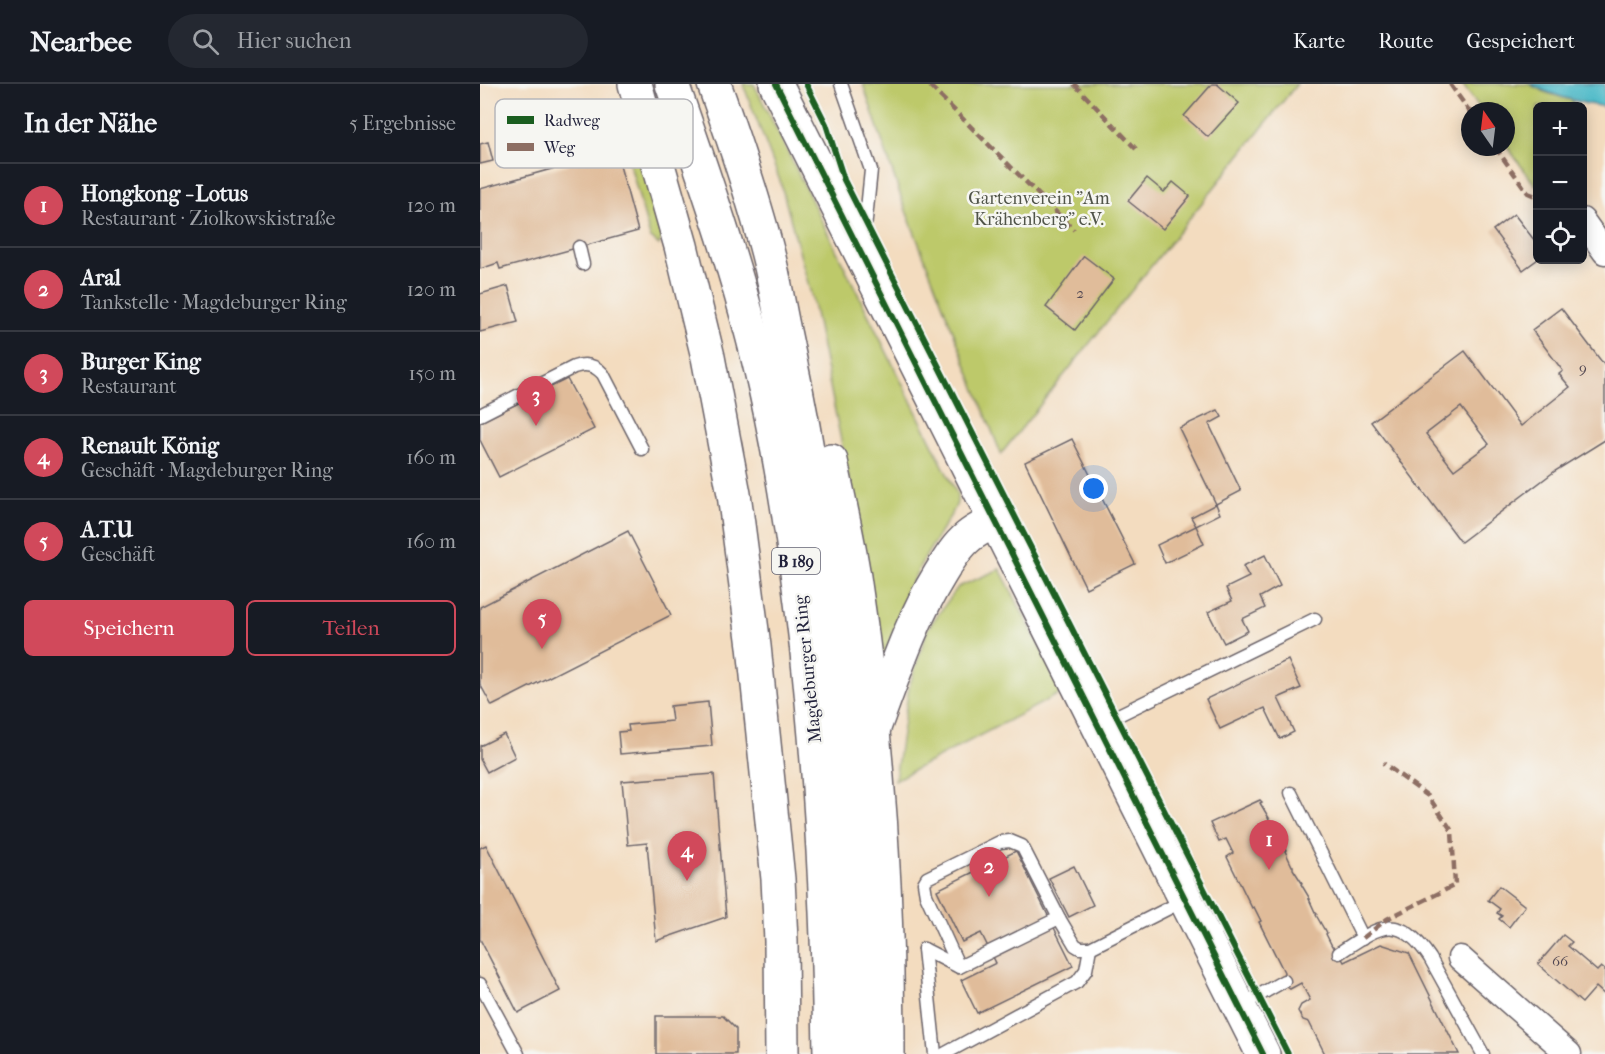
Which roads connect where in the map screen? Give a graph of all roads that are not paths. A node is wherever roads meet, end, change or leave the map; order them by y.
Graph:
1 (635, 84) edge
2 (672, 84) edge
3 (714, 84) edge
4 (776, 84) edge
5 (840, 84) edge
6 (639, 99) edge
7 (677, 99) edge
8 (693, 146) edge
9 (660, 168) edge
10 (579, 247) dead end
11 (863, 255) junction
12 (583, 264) dead end
13 (785, 336) junction
14 (480, 415) edge
15 (642, 449) dead end
16 (995, 521) junction
17 (1315, 619) dead end
18 (1098, 725) junction
19 (874, 729) junction
20 (1291, 793) dead end
21 (1185, 900) junction
22 (1059, 918) junction
23 (1362, 938) junction
24 (1090, 948) junction
25 (1339, 953) dead end
26 (1460, 958) dead end
27 (959, 967) junction
28 (1284, 981) dead end
29 (480, 984) edge
30 (1239, 1006) junction
31 (518, 1054) edge
32 (782, 1054) edge
33 (830, 1054) edge
34 (859, 1054) edge
35 (888, 1054) edge
36 (935, 1054) edge
37 (944, 1054) edge
38 (1263, 1054) edge
39 (1483, 1054) edge
40 (1569, 1054) edge

1 - 6 main road
2 - 7 main road, Magdeburger Ring / B 189
3 - 13 main road, Magdeburger Ring / B 189
4 - 11 main road
5 - 11 lane
8 - 33 main road, Magdeburger Ring / B 189
9 - 32 main road
10 - 12 lane
11 - 16 main road
13 - 19 main road
13 - 34 main road, Magdeburger Ring / B 189
14 - 15 lane
16 - 18 main road
16 - 19 main road
17 - 18 lane
18 - 21 main road
19 - 35 main road
20 - 23 lane
21 - 24 lane
21 - 30 main road
22 - 24 lane
22 - 27 lane
22 - 27 lane
23 - 25 lane
23 - 39 lane
24 - 37 lane
26 - 40 street
27 - 36 lane
28 - 30 lane
29 - 31 lane
30 - 38 main road

